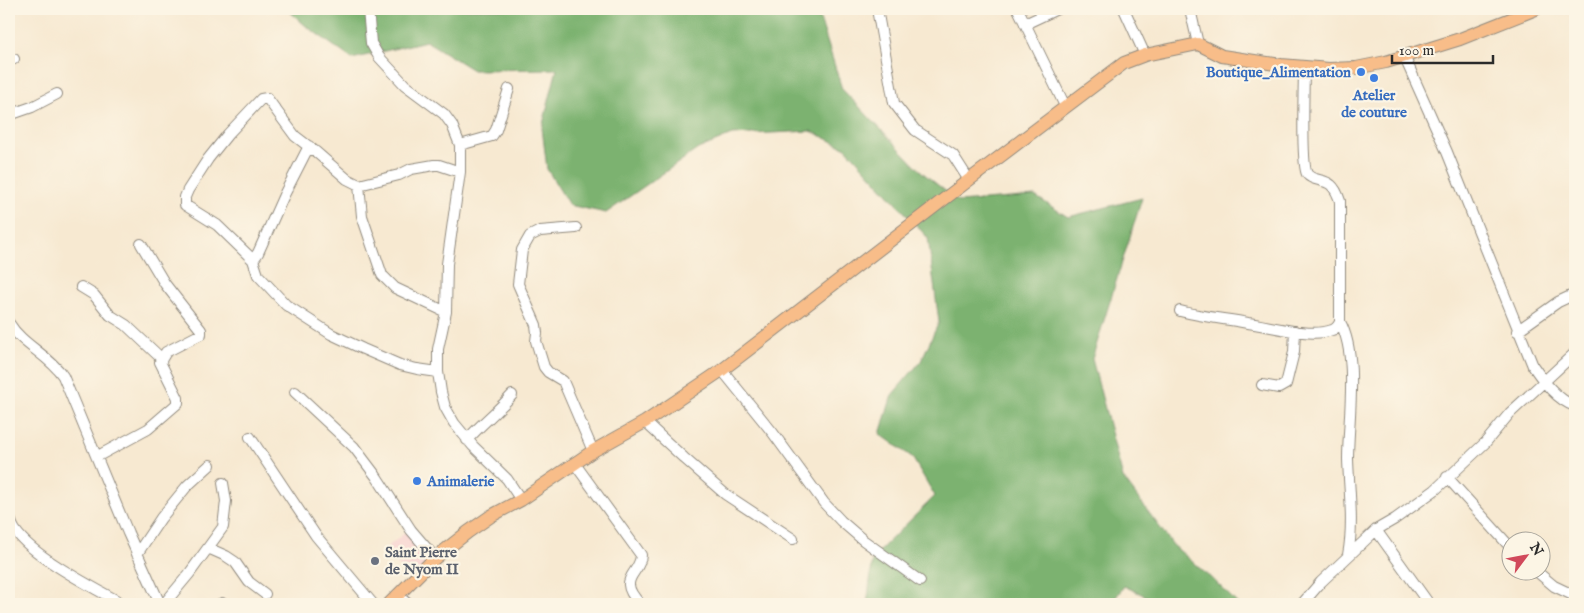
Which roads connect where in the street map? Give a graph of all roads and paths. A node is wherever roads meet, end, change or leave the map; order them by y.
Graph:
1 (368, 9) edge
2 (877, 9) edge
3 (1018, 9) edge
4 (1057, 9) edge
5 (1124, 9) edge
6 (1190, 9) edge
7 (1536, 9) edge
8 (1025, 24) junction
9 (1198, 44) junction
10 (1145, 56) junction
11 (1404, 56) junction
12 (1304, 66) junction
13 (509, 89) dead end
14 (58, 94) dead end
15 (1065, 106) junction
16 (9, 115) edge
17 (460, 145) junction
18 (309, 146) junction
19 (460, 172) junction
20 (969, 180) junction
21 (359, 185) junction
22 (576, 228) dead end
23 (140, 244) dead end
24 (253, 260) junction
25 (81, 287) dead end
26 (1575, 294) edge
27 (1180, 311) dead end
28 (446, 312) junction
29 (1340, 322) junction
30 (9, 323) edge
31 (1518, 330) junction
32 (1295, 331) junction
33 (1575, 352) edge
34 (162, 359) junction
35 (722, 370) junction
36 (438, 372) junction
37 (1543, 381) junction
38 (1262, 385) dead end
39 (295, 392) dead end
40 (512, 395) dead end
41 (1575, 406) edge
42 (646, 422) junction
43 (250, 437) dead end
44 (467, 440) junction
45 (594, 451) junction
46 (98, 456) junction
47 (575, 464) junction
48 (210, 465) dead end
49 (1447, 477) junction
50 (223, 483) dead end
51 (521, 500) junction
52 (9, 516) edge
53 (1376, 530) junction
54 (1502, 538) edge
55 (793, 539) dead end
56 (208, 548) junction
57 (137, 554) junction
58 (1348, 554) junction
59 (435, 558) junction
60 (1547, 580) edge
61 (920, 581) dead end
62 (265, 594) dead end
63 (1575, 596) edge
64 (393, 600) edge
65 (123, 604) edge
66 (160, 604) edge
67 (164, 604) edge
68 (373, 604) edge
69 (408, 604) edge
70 (640, 604) edge
71 (1302, 604) edge
72 (1429, 604) edge

1 - 17 street
2 - 20 street
3 - 8 street
4 - 8 street
5 - 10 street
6 - 9 street
7 - 11 main road
8 - 15 street
9 - 10 main road
9 - 12 main road
10 - 15 main road
11 - 12 main road
11 - 31 street
12 - 29 street
13 - 17 street
14 - 16 street
15 - 20 main road
17 - 19 street
18 - 21 street
18 - 24 street
18 - 24 street
19 - 21 street
19 - 28 street
20 - 35 main road
21 - 28 street
22 - 45 street
23 - 34 street
24 - 36 street
25 - 34 street
26 - 31 street
27 - 32 street
28 - 36 street
29 - 32 street
29 - 58 street
30 - 46 street
31 - 37 street
32 - 38 street
33 - 37 street
34 - 46 street
35 - 42 main road
35 - 61 street
36 - 44 street
37 - 41 street
37 - 49 street
39 - 59 street
40 - 44 street
42 - 45 main road
42 - 55 street
43 - 68 street
44 - 51 street
45 - 47 main road
46 - 57 street
47 - 51 main road
47 - 70 street
48 - 57 street
49 - 53 street
49 - 54 street
50 - 56 street
51 - 59 main road
52 - 65 street
53 - 58 street
53 - 72 street
56 - 62 street
56 - 67 street
57 - 66 street
58 - 71 street
59 - 64 main road
60 - 63 street
64 - 69 street

